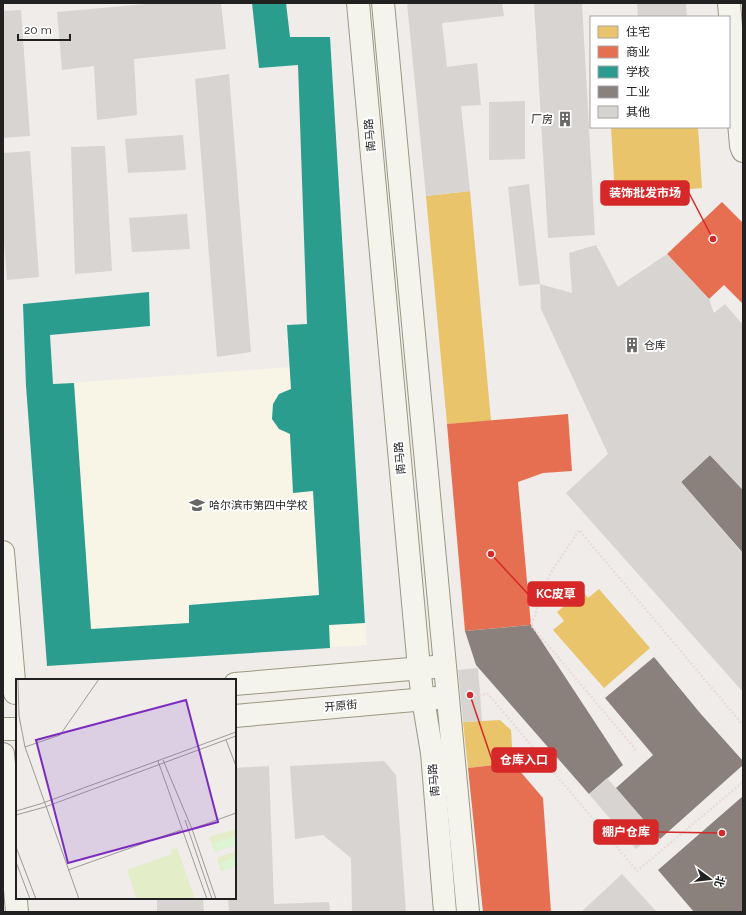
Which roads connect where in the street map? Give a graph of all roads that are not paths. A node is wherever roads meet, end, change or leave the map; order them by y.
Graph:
1 (358, 3) edge
2 (383, 3) edge
3 (729, 3) edge
4 (743, 151) edge
5 (3, 552) edge
6 (445, 666) junction
7 (419, 668) junction
8 (236, 684) edge
9 (12, 694) edge
10 (448, 697) junction
11 (423, 699) junction
12 (236, 716) edge
13 (3, 729) edge
14 (16, 729) edge
15 (16, 752) edge
16 (3, 754) edge
17 (17, 912) edge
18 (445, 912) edge
19 (468, 912) edge

1 - 7 main road, 南马路
2 - 6 main road, 南马路
3 - 4 main road
5 - 9 main road
6 - 7 main road
6 - 10 main road, 南马路
7 - 8 main road
7 - 11 main road, 南马路
10 - 11 main road, 开原街
10 - 19 main road, 南马路
11 - 12 main road, 开原街
11 - 18 main road, 南马路
13 - 14 main road
15 - 16 main road
16 - 17 main road

